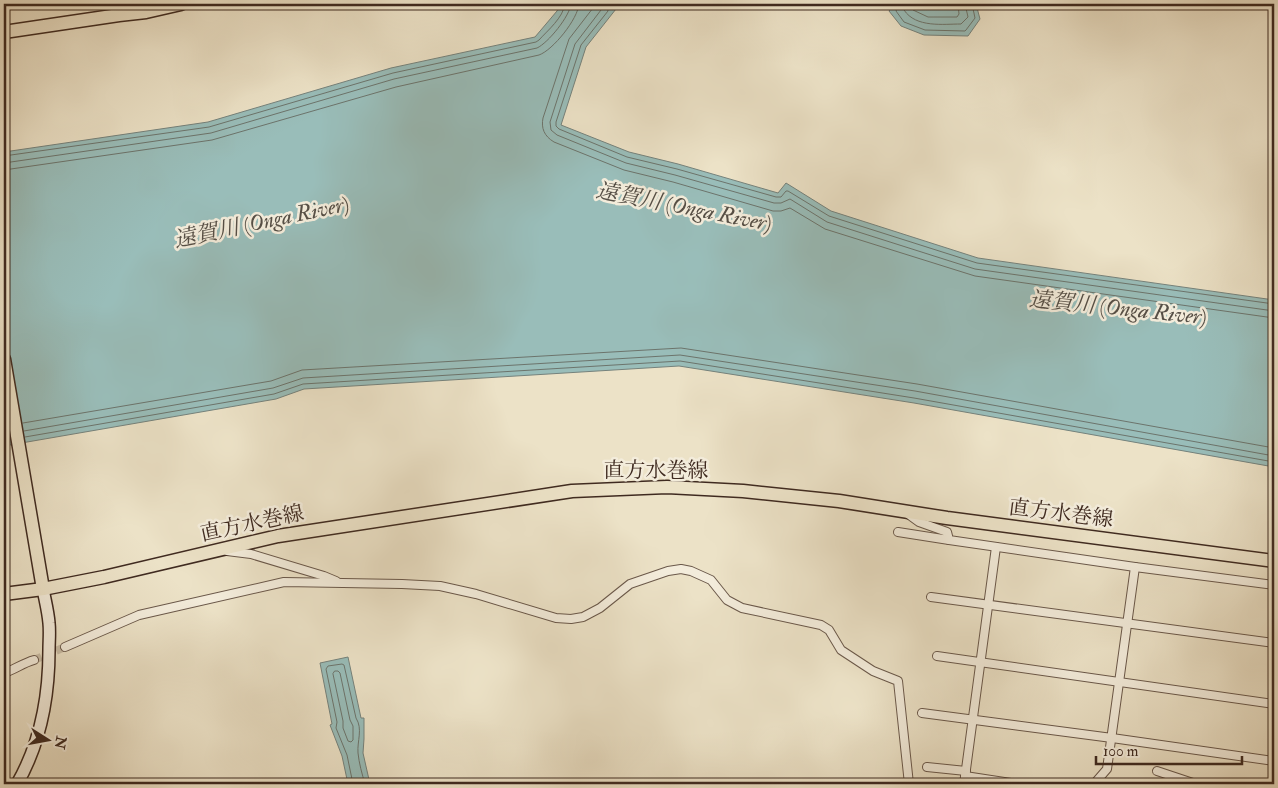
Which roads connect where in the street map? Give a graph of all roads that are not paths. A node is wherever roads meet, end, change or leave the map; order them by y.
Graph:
1 (181, 4) edge
2 (4, 32) edge
3 (4, 359) edge
4 (904, 511) junction
5 (898, 532) dead end
6 (949, 540) junction
7 (996, 547) junction
8 (221, 550) junction
9 (1274, 561) edge
10 (1135, 567) junction
11 (341, 582) junction
12 (42, 583) junction
13 (1274, 585) edge
14 (4, 594) edge
15 (931, 597) dead end
16 (988, 605) junction
17 (1128, 624) junction
18 (1274, 643) edge
19 (64, 647) tunnel mouth
20 (937, 656) dead end
21 (34, 660) tunnel mouth
22 (981, 662) junction
23 (4, 673) edge
24 (1119, 681) junction
25 (1274, 704) edge
26 (922, 713) dead end
27 (973, 720) junction
28 (1112, 738) junction
29 (1274, 761) edge
30 (927, 767) dead end
31 (1157, 771) dead end
32 (965, 777) edge
33 (16, 784) edge
34 (909, 784) edge
35 (1018, 784) edge
36 (1094, 784) edge
37 (1196, 784) edge

1 - 2 main road
3 - 12 main road
4 - 6 street
4 - 8 main road, 直方水巻線
4 - 9 main road, 直方水巻線
5 - 6 street
6 - 7 street
7 - 10 street
7 - 16 street
8 - 11 street
8 - 12 main road, 直方水巻線
10 - 13 street
10 - 17 street
11 - 19 street
11 - 34 street
12 - 14 main road, 直方水巻線
12 - 33 street
15 - 16 street
16 - 17 street
16 - 22 street
17 - 18 street
17 - 24 street
20 - 22 street
21 - 23 street
22 - 24 street
22 - 27 street
24 - 25 street
24 - 28 street
26 - 27 street
27 - 28 street
27 - 32 street
28 - 29 street
28 - 36 street
30 - 32 street
31 - 37 street
32 - 35 street

